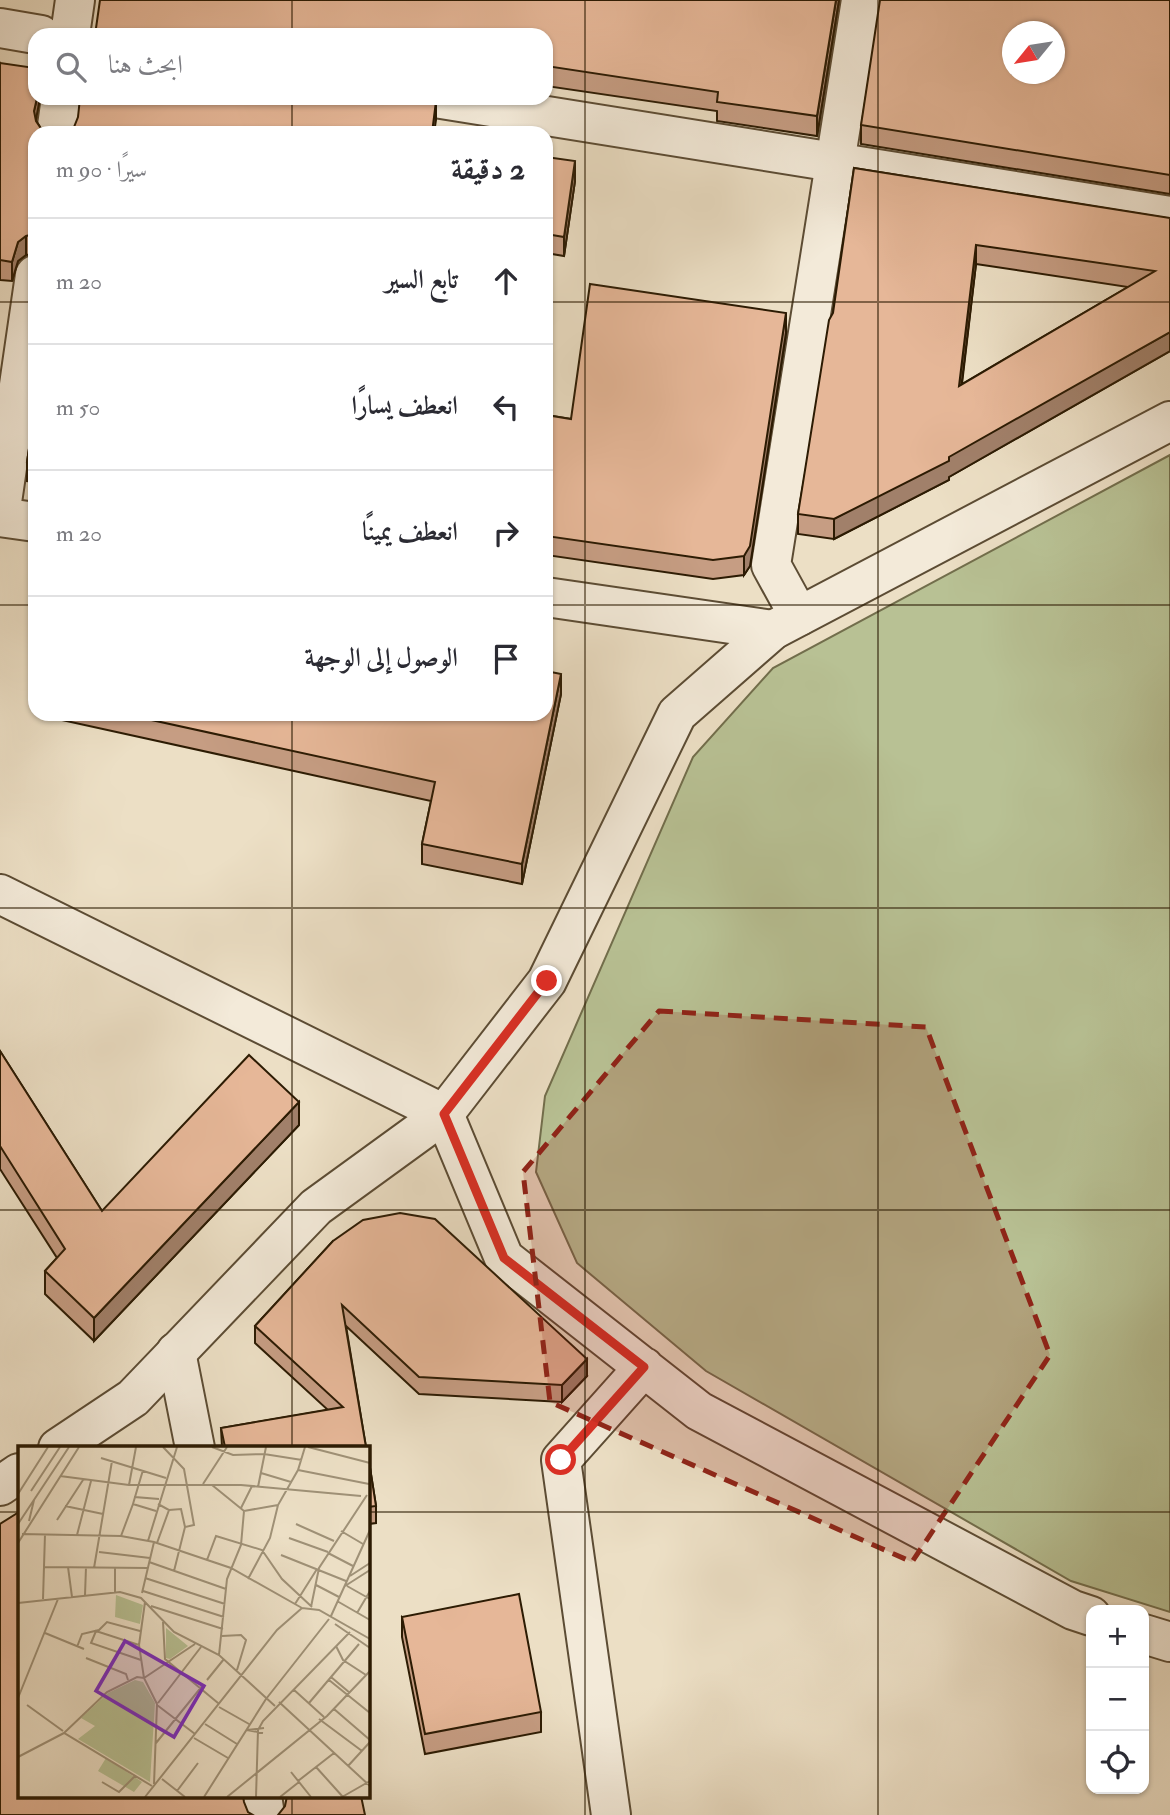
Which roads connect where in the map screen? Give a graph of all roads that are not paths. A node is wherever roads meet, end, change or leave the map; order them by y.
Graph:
1 (75, 0) edge
2 (861, 0) edge
3 (0, 28) edge
4 (71, 28) edge
5 (28, 33) edge
6 (60, 105) edge
7 (479, 105) edge
8 (57, 126) edge
9 (835, 162) junction
10 (1170, 216) edge
11 (28, 323) edge
12 (1170, 421) edge
13 (0, 516) edge
14 (28, 521) edge
15 (553, 598) edge
16 (786, 623) junction
17 (0, 894) edge
18 (444, 1114) junction
19 (176, 1352) junction
20 (644, 1367) junction
21 (60, 1446) edge
22 (195, 1446) edge
23 (18, 1474) edge
24 (0, 1486) edge
25 (1086, 1614) edge
26 (1149, 1635) edge
27 (1170, 1642) edge
28 (611, 1815) edge

1 - 4 street
2 - 9 street
3 - 5 street
6 - 8 street
7 - 9 street
9 - 10 street
9 - 16 street
11 - 13 street
12 - 16 street
13 - 14 street
15 - 16 street
16 - 18 street
17 - 18 street
18 - 19 street
18 - 20 street
19 - 21 street
19 - 22 street
20 - 25 street
20 - 28 street
23 - 24 street
26 - 27 street

